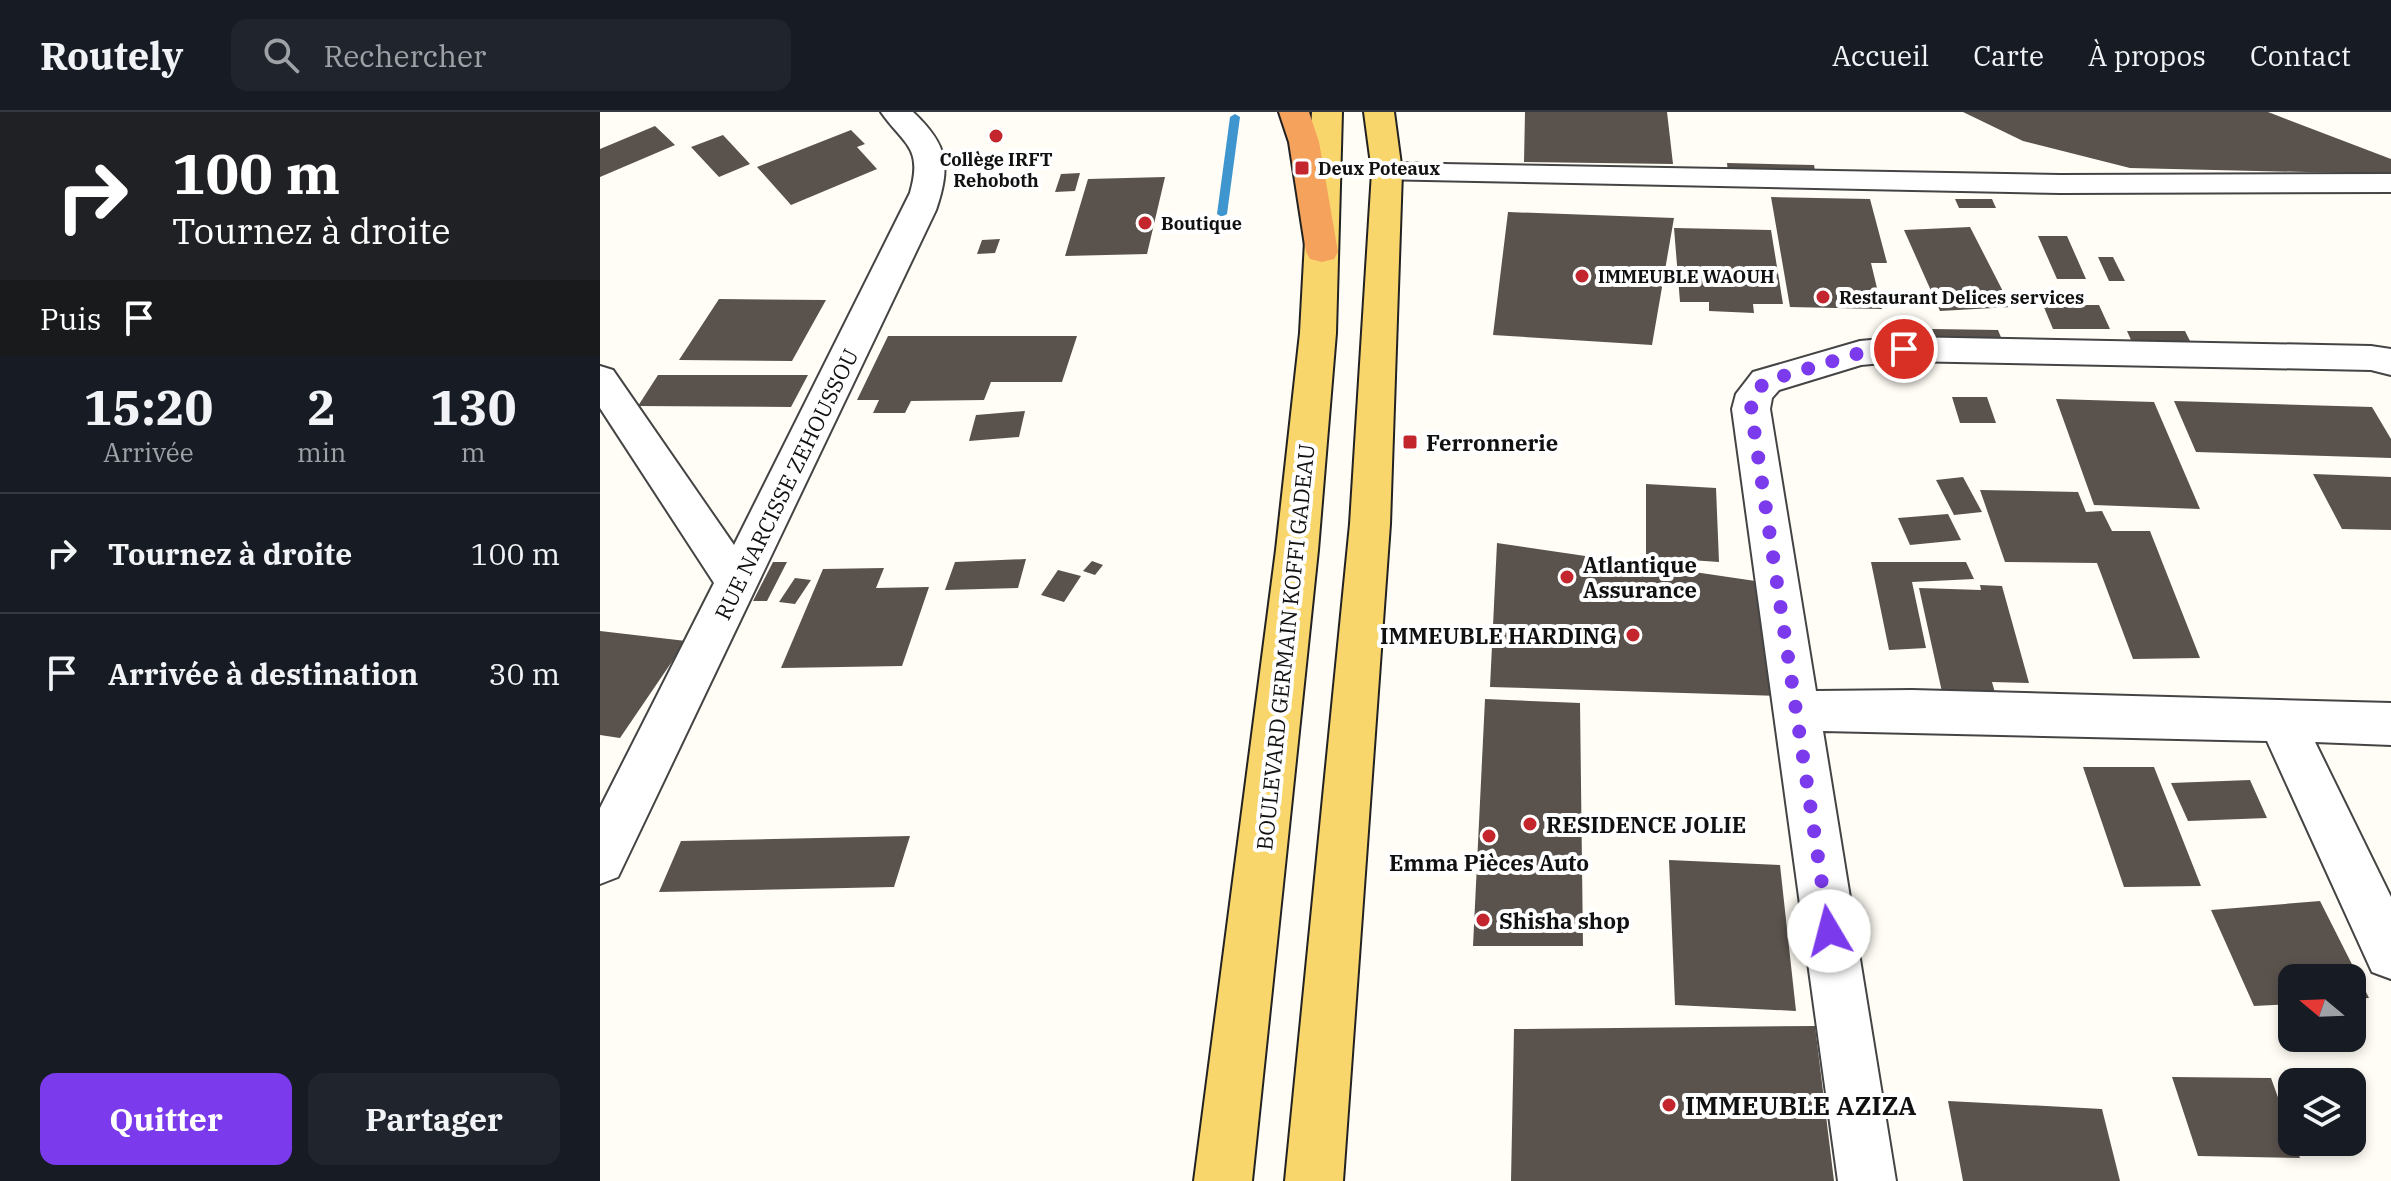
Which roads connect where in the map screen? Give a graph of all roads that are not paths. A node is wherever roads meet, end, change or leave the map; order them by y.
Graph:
1 (896, 112) edge
2 (1294, 112) edge
3 (1327, 112) edge
4 (1379, 112) edge
5 (1387, 172) junction
6 (2391, 183) edge
7 (1322, 252) junction
8 (2391, 362) edge
9 (600, 379) edge
10 (737, 583) junction
11 (1796, 711) junction
12 (2281, 721) junction
13 (2391, 724) edge
14 (600, 860) edge
15 (2391, 953) edge
16 (1223, 1181) edge
17 (1314, 1181) edge
18 (1867, 1181) edge

1 - 10 street, RUE NARCISSE ZEHOUSSOU
2 - 7 highway
3 - 7 main road, BOULEVARD GERMAIN KOFFI GADEAU
4 - 5 main road
5 - 6 street
5 - 17 main road
7 - 16 main road, BOULEVARD GERMAIN KOFFI GADEAU
8 - 11 street
9 - 10 street
10 - 14 street, RUE NARCISSE ZEHOUSSOU
11 - 12 street
11 - 18 street
12 - 13 street
12 - 15 street

